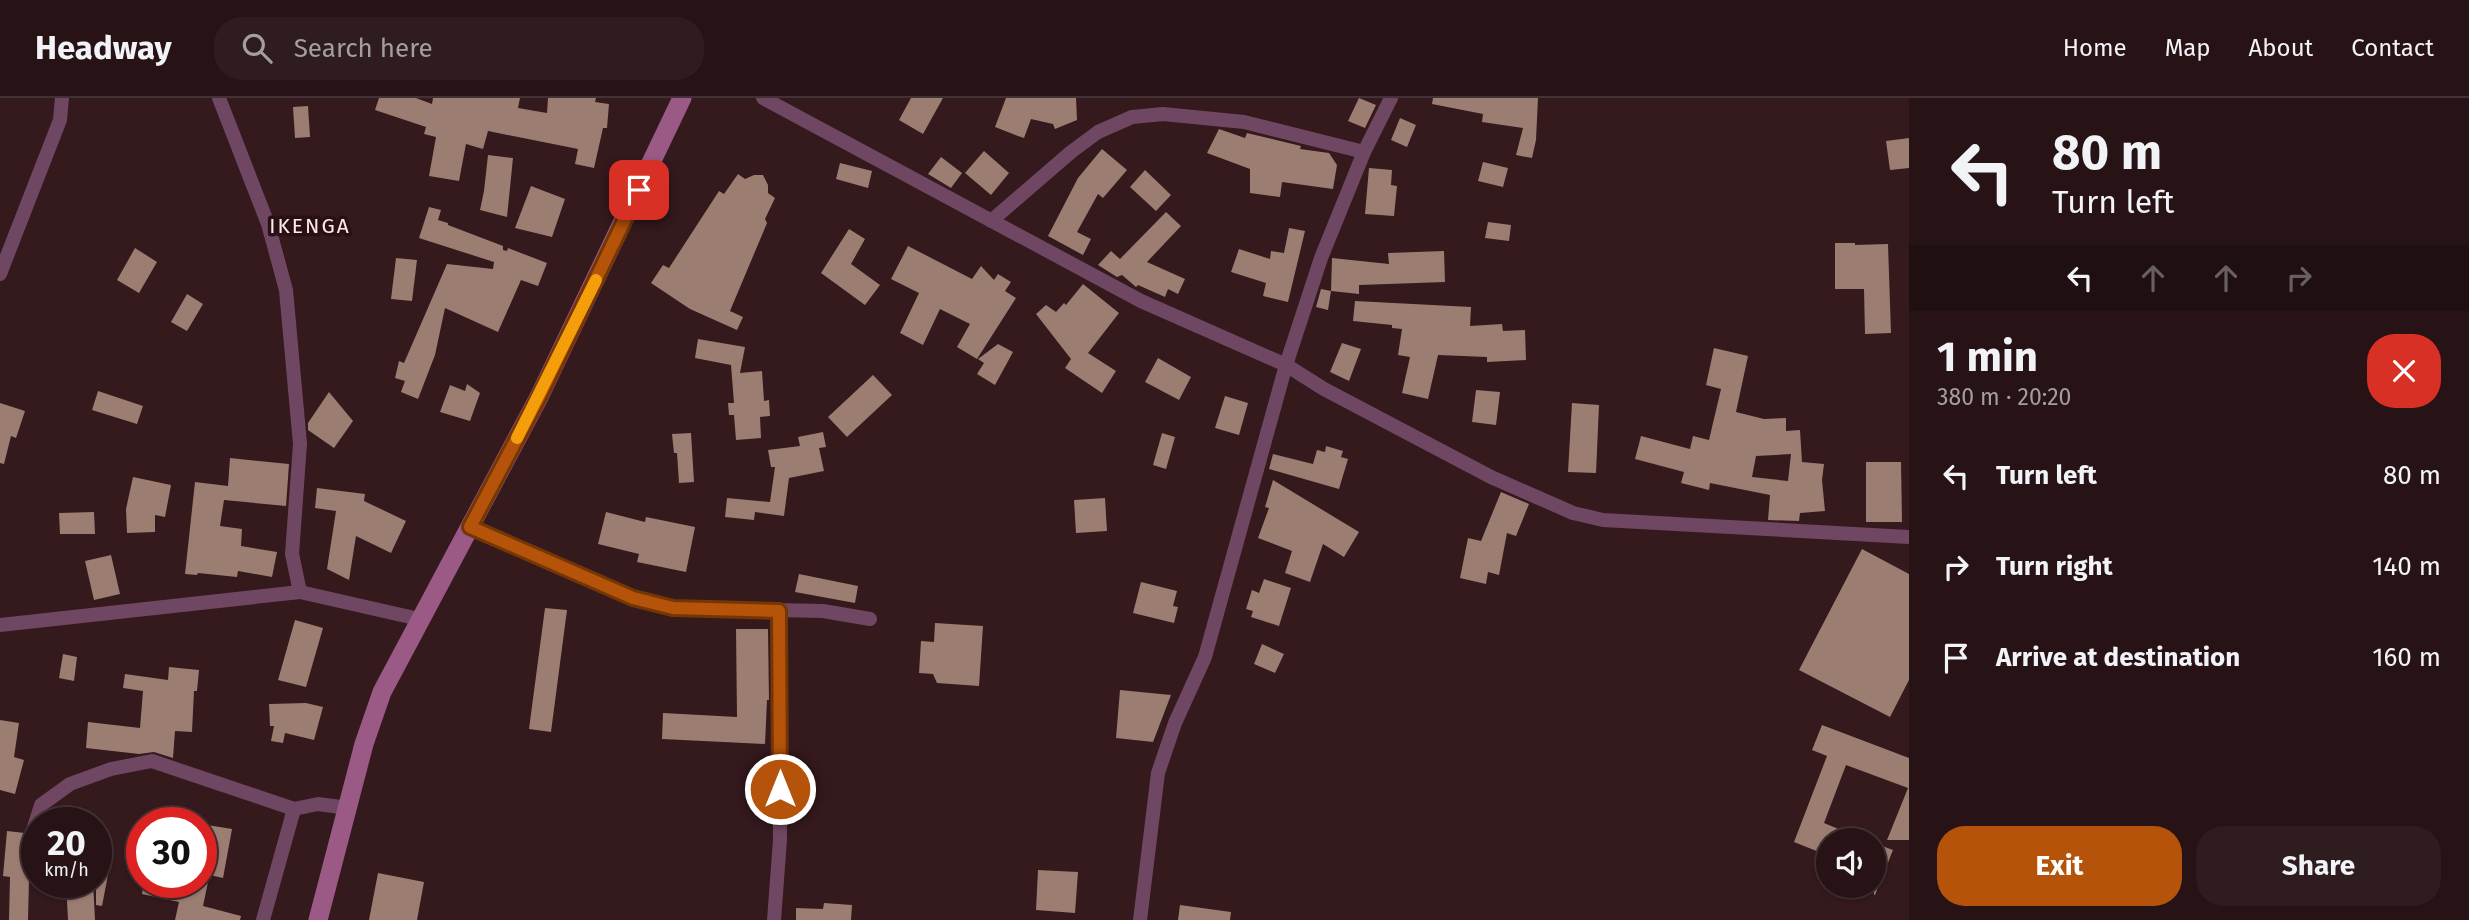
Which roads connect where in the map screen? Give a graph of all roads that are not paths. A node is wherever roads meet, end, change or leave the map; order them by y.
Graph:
1 (62, 98) edge
2 (219, 98) edge
3 (682, 98) edge
4 (763, 98) edge
5 (1391, 98) edge
6 (1364, 152) junction
7 (991, 221) junction
8 (0, 274) edge
9 (1286, 365) junction
10 (470, 527) junction
11 (1909, 537) edge
12 (300, 592) junction
13 (779, 611) junction
14 (419, 619) junction
15 (870, 619) dead end
16 (0, 625) edge
17 (40, 807) edge
18 (348, 808) junction
19 (294, 809) junction
20 (263, 920) edge
21 (318, 920) edge
22 (774, 920) edge
23 (1140, 920) edge

1 - 8 street
2 - 12 street
3 - 10 main road
4 - 7 street
5 - 6 street
6 - 7 street
6 - 9 street
7 - 9 street
9 - 11 street
9 - 23 street
10 - 13 street
10 - 14 main road
12 - 14 street
12 - 16 street
13 - 15 street
13 - 22 street
14 - 18 main road
17 - 19 street
18 - 19 street
18 - 21 main road
19 - 20 street

